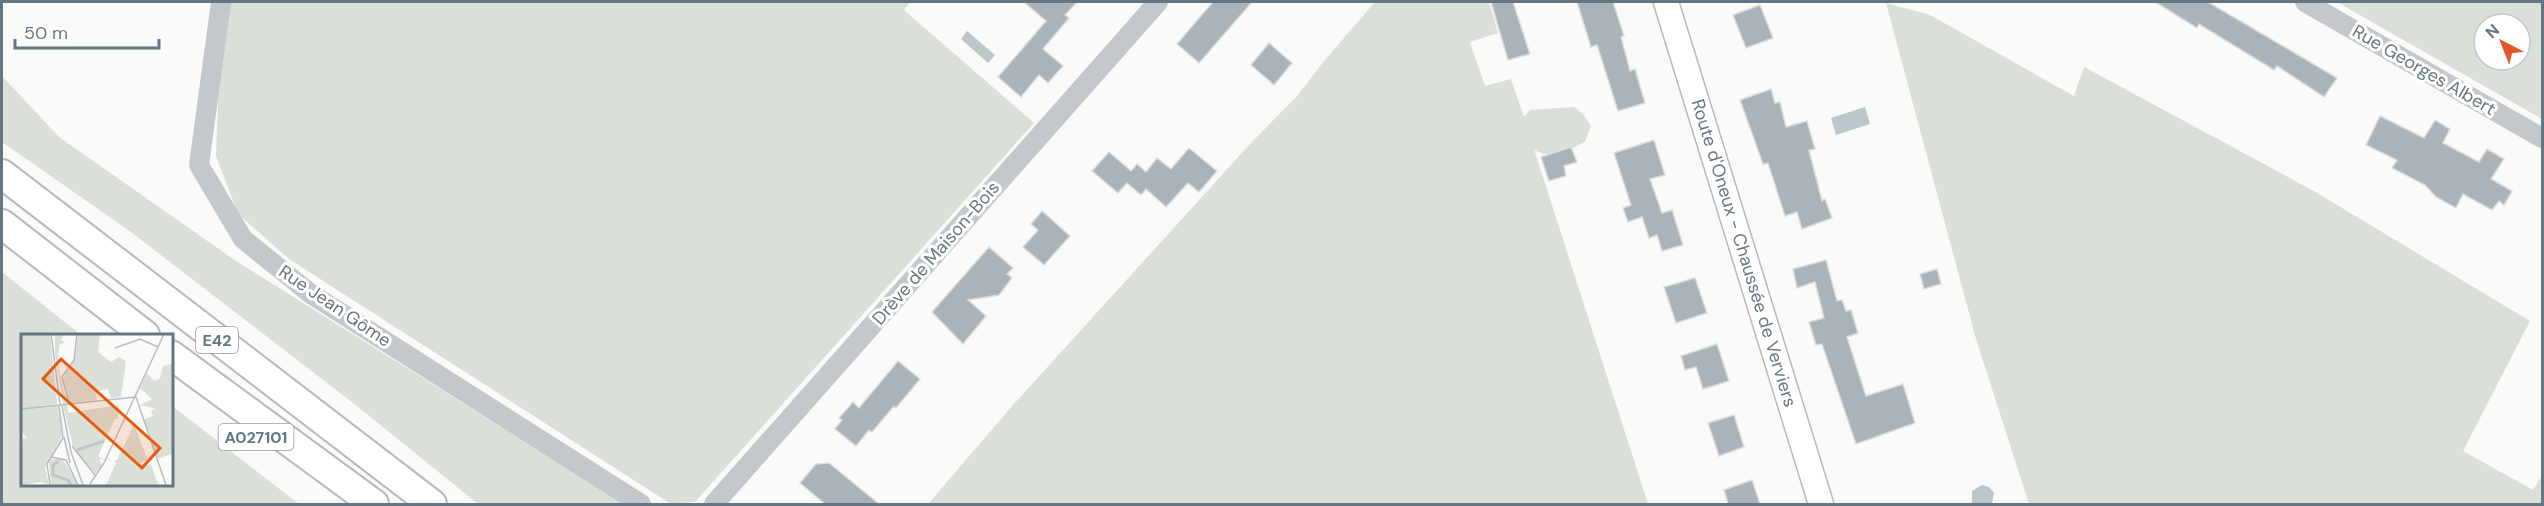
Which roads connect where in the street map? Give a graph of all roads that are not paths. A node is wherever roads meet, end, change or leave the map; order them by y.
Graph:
1 (221, 2) edge
2 (1158, 2) edge
3 (1666, 2) edge
4 (2305, 2) edge
5 (2542, 138) edge
6 (2, 174) edge
7 (2, 225) edge
8 (129, 334) edge
9 (144, 334) edge
10 (172, 356) edge
11 (172, 371) edge
12 (342, 504) edge
13 (374, 504) edge
14 (432, 504) edge
15 (641, 504) edge
16 (714, 504) edge
17 (1821, 504) edge

1 - 15 street, Rue Jean Gôme
2 - 16 street, Drève de Maison-Bois
3 - 17 main road, Route d'Oneux - Chaussée de Verviers
4 - 5 street, Rue Georges Albert
6 - 14 highway, E42
7 - 8 highway
7 - 9 highway
10 - 13 highway, E42
11 - 12 highway, A027101

